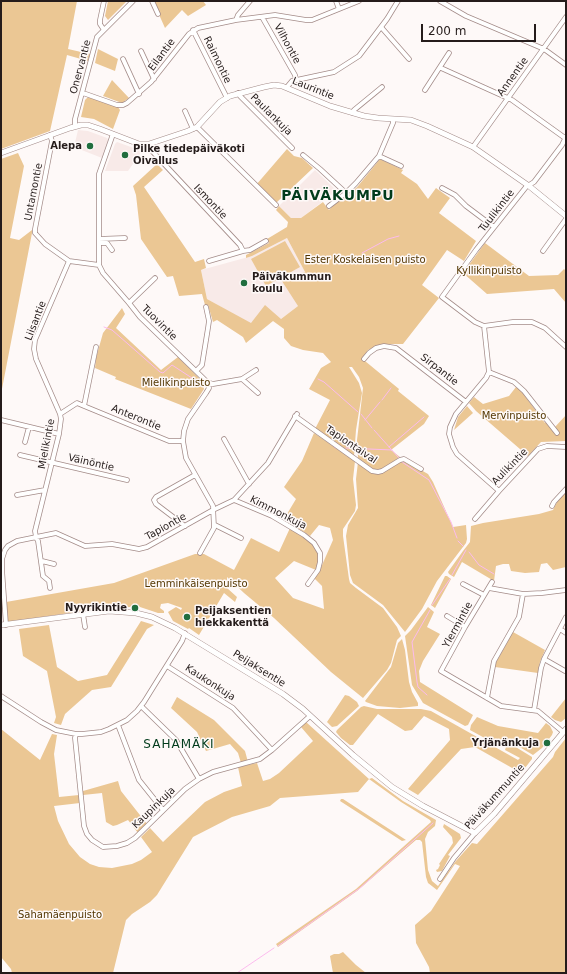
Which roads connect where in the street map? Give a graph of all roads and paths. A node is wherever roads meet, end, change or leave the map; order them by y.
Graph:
1 (104, 1) edge
2 (134, 1) edge
3 (152, 1) edge
4 (250, 1) edge
5 (336, 1) edge
6 (359, 1) edge
7 (398, 1) edge
8 (440, 1) edge
9 (339, 9) junction
10 (158, 14) dead end
11 (262, 17) junction
12 (566, 17) edge
13 (236, 20) junction
14 (381, 27) junction
15 (104, 30) junction
16 (194, 30) junction
17 (544, 49) junction
18 (141, 51) dead end
19 (449, 53) dead end
20 (123, 59) dead end
21 (409, 59) dead end
22 (566, 65) edge
23 (441, 68) junction
24 (154, 79) junction
25 (296, 80) junction
26 (287, 87) junction
27 (382, 87) dead end
28 (425, 90) dead end
29 (83, 92) junction
30 (238, 93) junction
31 (139, 94) junction
32 (227, 98) junction
33 (508, 98) junction
34 (185, 111) dead end
35 (353, 113) junction
36 (393, 119) junction
37 (76, 126) junction
38 (195, 128) junction
39 (113, 134) junction
40 (50, 135) junction
41 (566, 137) edge
42 (149, 144) junction
43 (564, 146) edge
44 (473, 147) junction
45 (292, 148) dead end
46 (1, 152) edge
47 (303, 155) dead end
48 (378, 156) junction
49 (401, 166) dead end
50 (529, 186) junction
51 (442, 188) dead end
52 (346, 194) junction
53 (276, 205) dead end
54 (329, 206) dead end
55 (566, 216) edge
56 (566, 219) edge
57 (494, 227) junction
58 (125, 238) dead end
59 (99, 241) junction
60 (266, 241) dead end
61 (112, 250) dead end
62 (542, 250) dead end
63 (243, 251) junction
64 (69, 261) junction
65 (209, 261) dead end
66 (99, 265) junction
67 (155, 278) dead end
68 (129, 304) junction
69 (206, 307) dead end
70 (484, 326) junction
71 (96, 347) dead end
72 (566, 347) edge
73 (364, 359) dead end
74 (256, 370) dead end
75 (196, 371) junction
76 (489, 372) junction
77 (242, 379) junction
78 (207, 382) junction
79 (258, 393) dead end
80 (466, 402) junction
81 (84, 406) junction
82 (60, 414) junction
83 (296, 415) joint
84 (1, 420) edge
85 (29, 427) junction
86 (557, 433) dead end
87 (59, 434) junction
88 (224, 439) dead end
89 (183, 441) junction
90 (25, 442) dead end
91 (566, 447) edge
92 (20, 455) dead end
93 (52, 462) junction
94 (421, 469) dead end
95 (196, 475) junction
96 (127, 480) dead end
97 (249, 484) junction
98 (566, 489) edge
99 (45, 490) junction
100 (499, 491) junction
101 (17, 495) dead end
102 (234, 500) junction
103 (552, 506) dead end
104 (213, 510) junction
105 (475, 519) dead end
106 (214, 525) junction
107 (186, 526) junction
108 (36, 537) junction
109 (241, 538) dead end
110 (200, 553) dead end
111 (42, 561) junction
112 (54, 564) dead end
113 (492, 582) dead end
114 (308, 584) dead end
115 (463, 584) dead end
116 (50, 588) dead end
117 (489, 588) junction
118 (566, 590) edge
119 (523, 594) junction
120 (484, 595) junction
121 (83, 614) junction
122 (447, 616) dead end
123 (566, 616) edge
124 (4, 625) edge
125 (85, 627) dead end
126 (465, 627) junction
127 (560, 629) junction
128 (185, 633) junction
129 (566, 633) edge
130 (544, 659) junction
131 (167, 666) junction
132 (565, 671) dead end
133 (1, 696) edge
134 (486, 698) junction
135 (141, 706) junction
136 (534, 710) junction
137 (310, 716) junction
138 (118, 725) junction
139 (564, 731) edge
140 (76, 734) junction
141 (272, 750) junction
142 (199, 779) junction
143 (163, 810) junction
144 (475, 833) junction
145 (440, 879) dead end

1 - 15 street
2 - 15 street, Onervantie
3 - 10 street
4 - 13 street
5 - 9 street
6 - 9 street
7 - 14 street
8 - 17 street
9 - 11 street
11 - 13 street
11 - 25 street, Vilhontie
12 - 17 street, Annentie
13 - 16 street
14 - 21 street
14 - 25 street
15 - 29 street, Onervantie
16 - 24 street, Eilantie
16 - 32 street, Raimontie
17 - 22 street
17 - 33 street, Annentie
18 - 24 street
19 - 23 street
20 - 31 street
23 - 28 street
23 - 33 street
24 - 31 street, Eilantie
25 - 26 street
26 - 30 street, Laurintie
26 - 35 street, Laurintie
27 - 35 street
29 - 31 street, Eilantie
29 - 37 street, Onervantie
30 - 32 street, Laurintie
30 - 45 street, Paulankuja
32 - 38 street, Laurintie
33 - 41 street
33 - 44 street, Annentie
34 - 38 street
35 - 36 street, Laurintie
36 - 44 street, Laurintie
36 - 48 street
37 - 39 street, Laurintie
37 - 40 street, Laurintie
38 - 42 street, Laurintie
38 - 53 street
39 - 42 street, Laurintie
39 - 59 street
40 - 46 street, Laurintie
40 - 64 street, Untamontie
41 - 43 street, Tuulikintie
42 - 63 street, Ismontie
43 - 50 street, Tuulikintie
44 - 50 street, Laurintie
47 - 52 street
48 - 49 street
48 - 52 street
50 - 55 street, Laurintie
50 - 57 street, Tuulikintie
51 - 57 street
52 - 54 street
56 - 62 street
57 - 70 street, Tuulikintie
58 - 59 street
59 - 61 street
59 - 66 street
60 - 63 street
63 - 65 street
64 - 66 street
64 - 82 street, Liisantie
66 - 68 street, Tuovintie
67 - 68 street
68 - 75 street, Tuovintie
69 - 75 street
70 - 72 street
70 - 76 street
71 - 81 street
73 - 80 street, Sirpantie
74 - 77 street
75 - 78 street, Tuovintie
76 - 80 street
76 - 86 street
77 - 78 street
77 - 79 street
78 - 89 street
80 - 100 street
81 - 82 street, Mielikintie
81 - 89 street, Anterontie
82 - 87 street, Mielikintie
83 - 94 street, Tapiontaival
83 - 97 street, Tapiontie
84 - 85 street
85 - 87 street
85 - 90 street
87 - 93 street, Mielikintie
88 - 97 street
89 - 95 street
91 - 100 street, Aulikintie
92 - 93 street, Väinöntie
93 - 96 street, Väinöntie
93 - 99 street, Mielikintie
95 - 104 street
95 - 107 street
97 - 102 street, Tapiontie
98 - 103 street
99 - 101 street
99 - 108 street, Mielikintie
100 - 105 street, Aulikintie
102 - 104 street, Tapiontie
102 - 114 street, Kimmonkuja
104 - 106 street
104 - 107 street, Tapiontie
106 - 109 street
106 - 110 street
107 - 108 street, Tapiontie
108 - 111 street
108 - 124 street, Tapiontie
111 - 112 street
111 - 116 street
113 - 117 street, Ylermintie
115 - 120 street
117 - 119 street
117 - 120 street, Ylermintie
118 - 119 street
119 - 134 street
120 - 126 street, Ylermintie
121 - 124 street, Peijaksentie
121 - 125 street
121 - 128 street, Peijaksentie
122 - 126 street
123 - 127 street
126 - 134 street, Ylermintie
127 - 129 street
127 - 130 street
128 - 131 street
128 - 137 street, Peijaksentie
130 - 132 street
130 - 136 street
131 - 135 street
131 - 141 street, Kaukonkuja
133 - 140 street
134 - 136 street
135 - 138 street
135 - 142 street
136 - 139 street
137 - 141 street
137 - 144 street, Peijaksentie
138 - 140 street
138 - 143 street
139 - 144 street, Päiväkummuntie
140 - 143 street, Kaupinkuja
141 - 142 street, Kaupinkuja
142 - 143 street, Kaupinkuja
144 - 145 street, Päiväkummuntie

